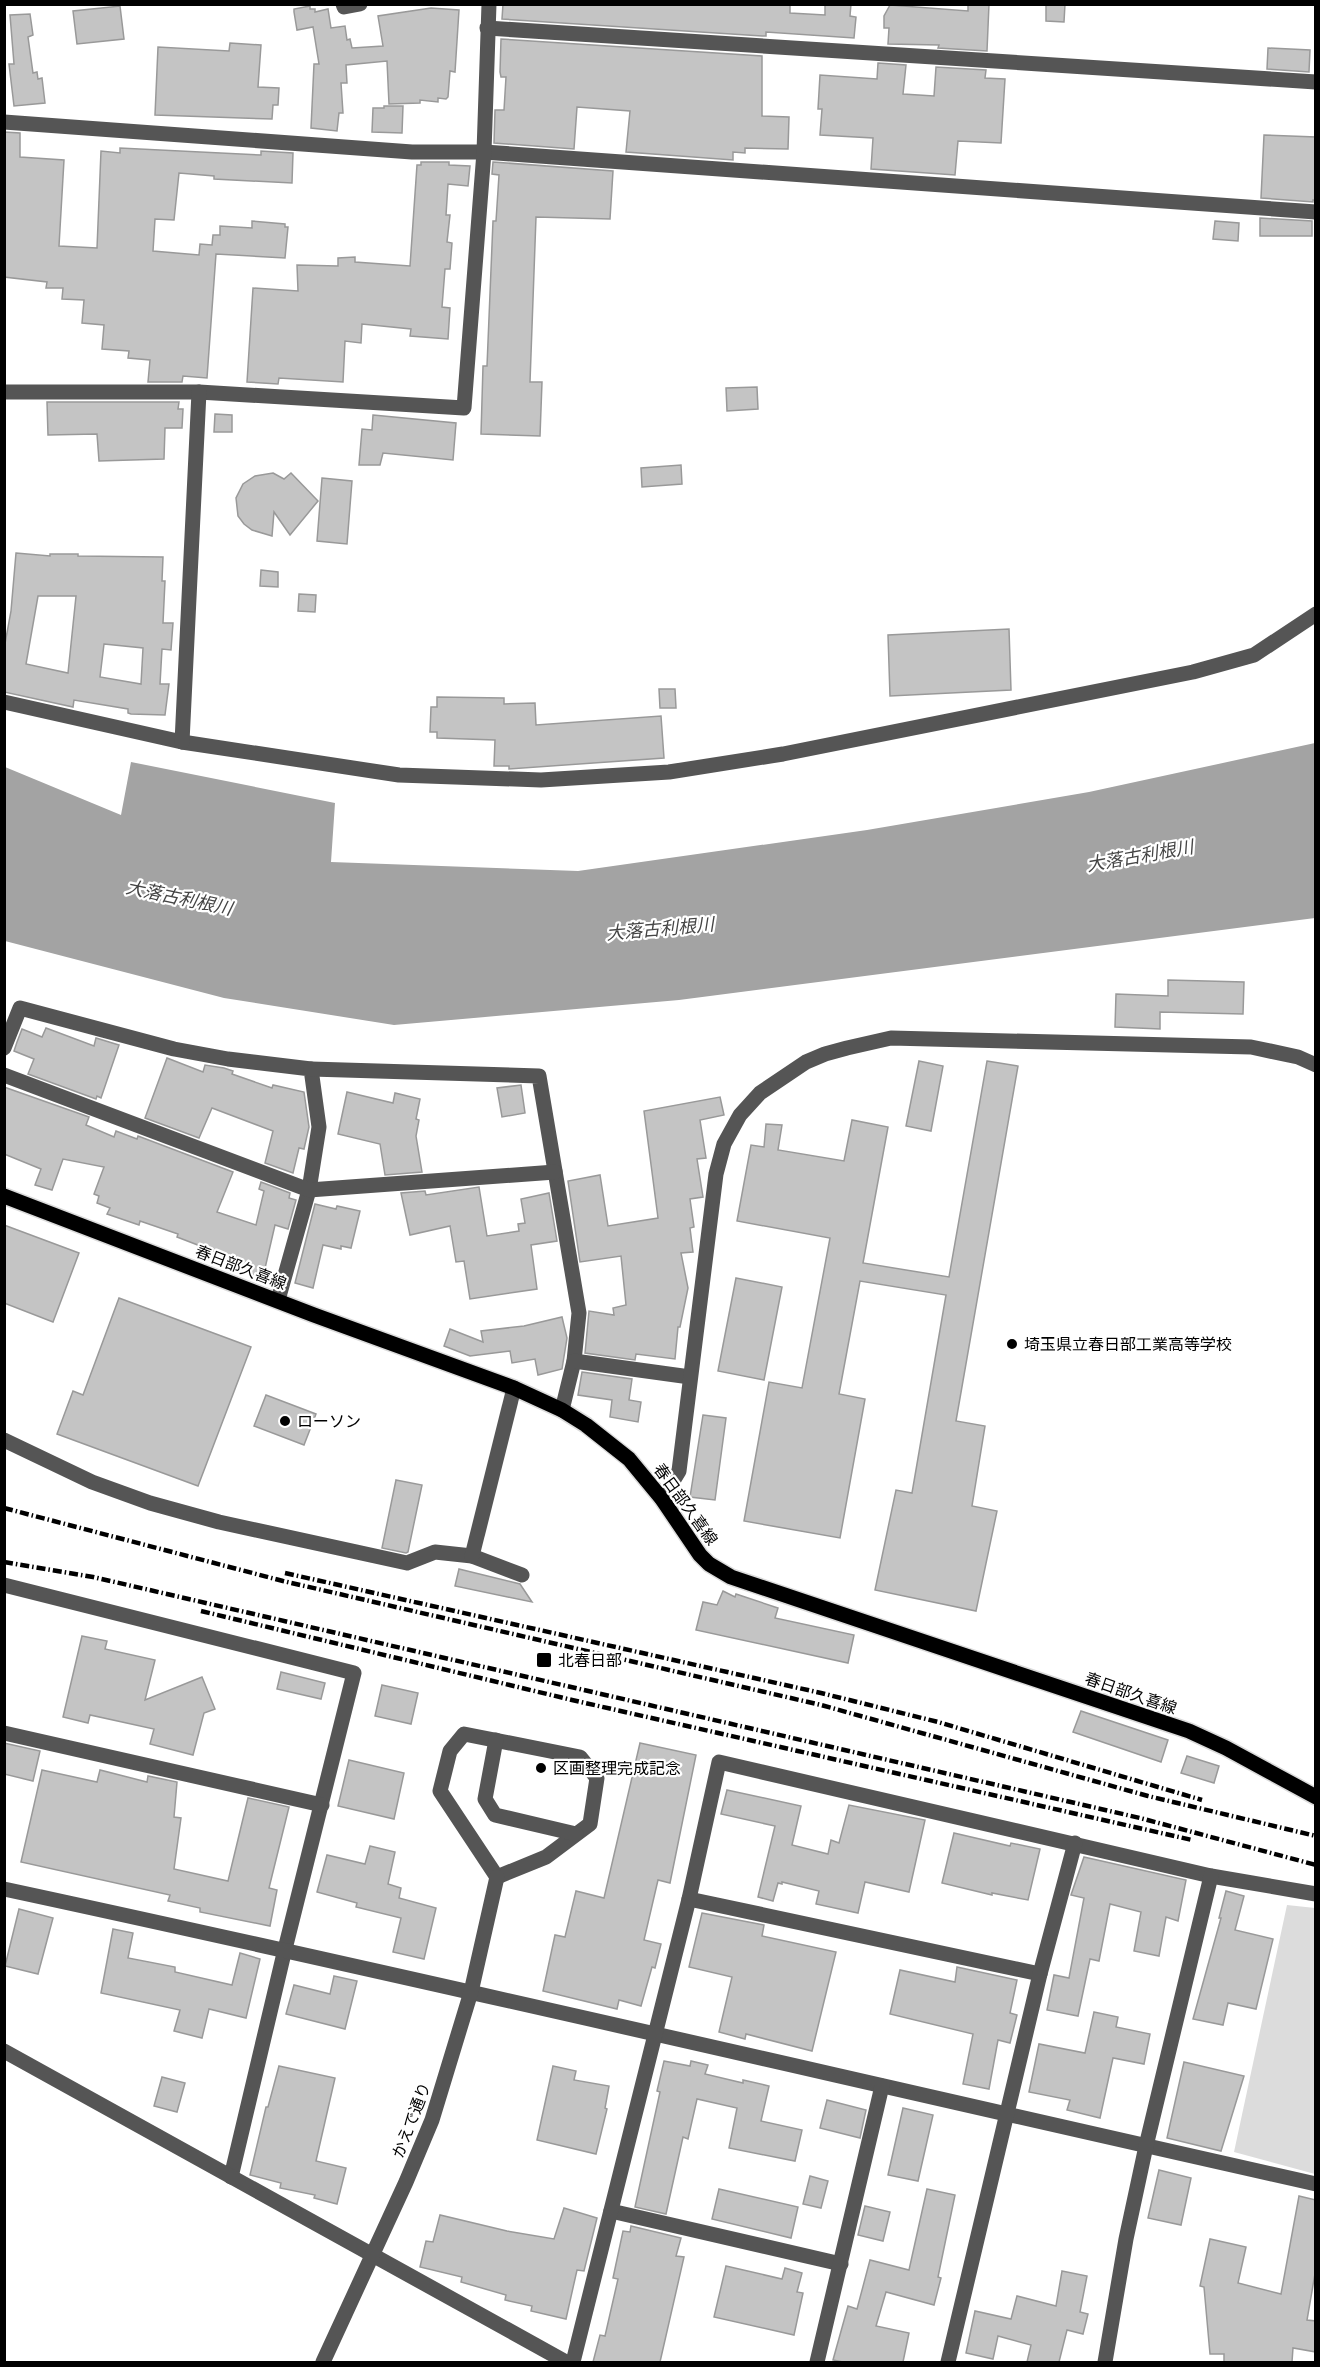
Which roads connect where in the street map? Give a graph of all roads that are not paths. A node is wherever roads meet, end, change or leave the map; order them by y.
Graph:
1 (344, 4) edge
2 (360, 4) edge
3 (489, 4) edge
4 (487, 28) junction
5 (1316, 82) edge
6 (4, 122) edge
7 (484, 152) junction
8 (1316, 212) edge
9 (4, 392) edge
10 (199, 392) junction
11 (1316, 614) edge
12 (4, 702) edge
13 (182, 742) junction
14 (4, 1003) edge
15 (20, 1008) junction
16 (4, 1048) edge
17 (1316, 1065) edge
18 (311, 1070) junction
19 (4, 1075) edge
20 (555, 1172) junction
21 (309, 1190) junction
22 (4, 1196) edge
23 (278, 1300) junction
24 (574, 1361) junction
25 (690, 1377) junction
26 (514, 1388) junction
27 (562, 1410) junction
28 (4, 1440) edge
29 (662, 1499) junction
30 (472, 1556) junction
31 (522, 1575) dead end
32 (4, 1585) edge
33 (4, 1733) edge
34 (496, 1740) junction
35 (1316, 1797) edge
36 (322, 1805) junction
37 (576, 1834) junction
38 (1075, 1843) junction
39 (1211, 1876) junction
40 (497, 1877) junction
41 (4, 1889) edge
42 (1316, 1894) edge
43 (689, 1899) junction
44 (285, 1949) junction
45 (1040, 1974) junction
46 (471, 1992) junction
47 (655, 2034) junction
48 (4, 2051) edge
49 (882, 2086) junction
50 (1006, 2115) junction
51 (1146, 2146) junction
52 (231, 2177) junction
53 (1316, 2184) edge
54 (611, 2211) junction
55 (372, 2254) junction
56 (841, 2264) junction
57 (323, 2362) edge
58 (566, 2362) edge
59 (573, 2362) edge
60 (817, 2362) edge
61 (948, 2362) edge
62 (1105, 2362) edge

1 - 2 street
3 - 4 street
4 - 5 street
4 - 7 street
6 - 7 street
7 - 8 street
7 - 10 street
9 - 10 street
10 - 13 street
11 - 13 street
12 - 13 street
14 - 15 street
15 - 16 street
15 - 18 street
17 - 25 street
18 - 20 street
18 - 21 street
19 - 21 street
20 - 21 street
20 - 24 street
21 - 23 street
22 - 23 main road, 春日部久喜線
23 - 26 main road, 春日部久喜線
24 - 25 street
24 - 27 street
25 - 29 street
26 - 27 main road, 春日部久喜線
26 - 30 street
27 - 29 main road, 春日部久喜線
28 - 30 street
29 - 35 main road, 春日部久喜線
30 - 31 street
32 - 36 street
33 - 36 street
34 - 37 street
34 - 37 street
34 - 40 street
36 - 44 street
37 - 40 street
38 - 39 street
38 - 43 street
38 - 45 street
39 - 42 street
39 - 51 street
40 - 46 street, かえで通り
41 - 44 street
43 - 45 street
43 - 47 street
44 - 46 street
44 - 52 street
45 - 50 street
46 - 47 street
46 - 55 street, かえで通り
47 - 49 street
47 - 54 street
48 - 52 street
49 - 50 street
49 - 56 street
50 - 51 street
50 - 61 street
51 - 53 street
51 - 62 street
52 - 55 street
54 - 56 street
54 - 59 street
55 - 57 street, かえで通り
55 - 58 street
56 - 60 street

